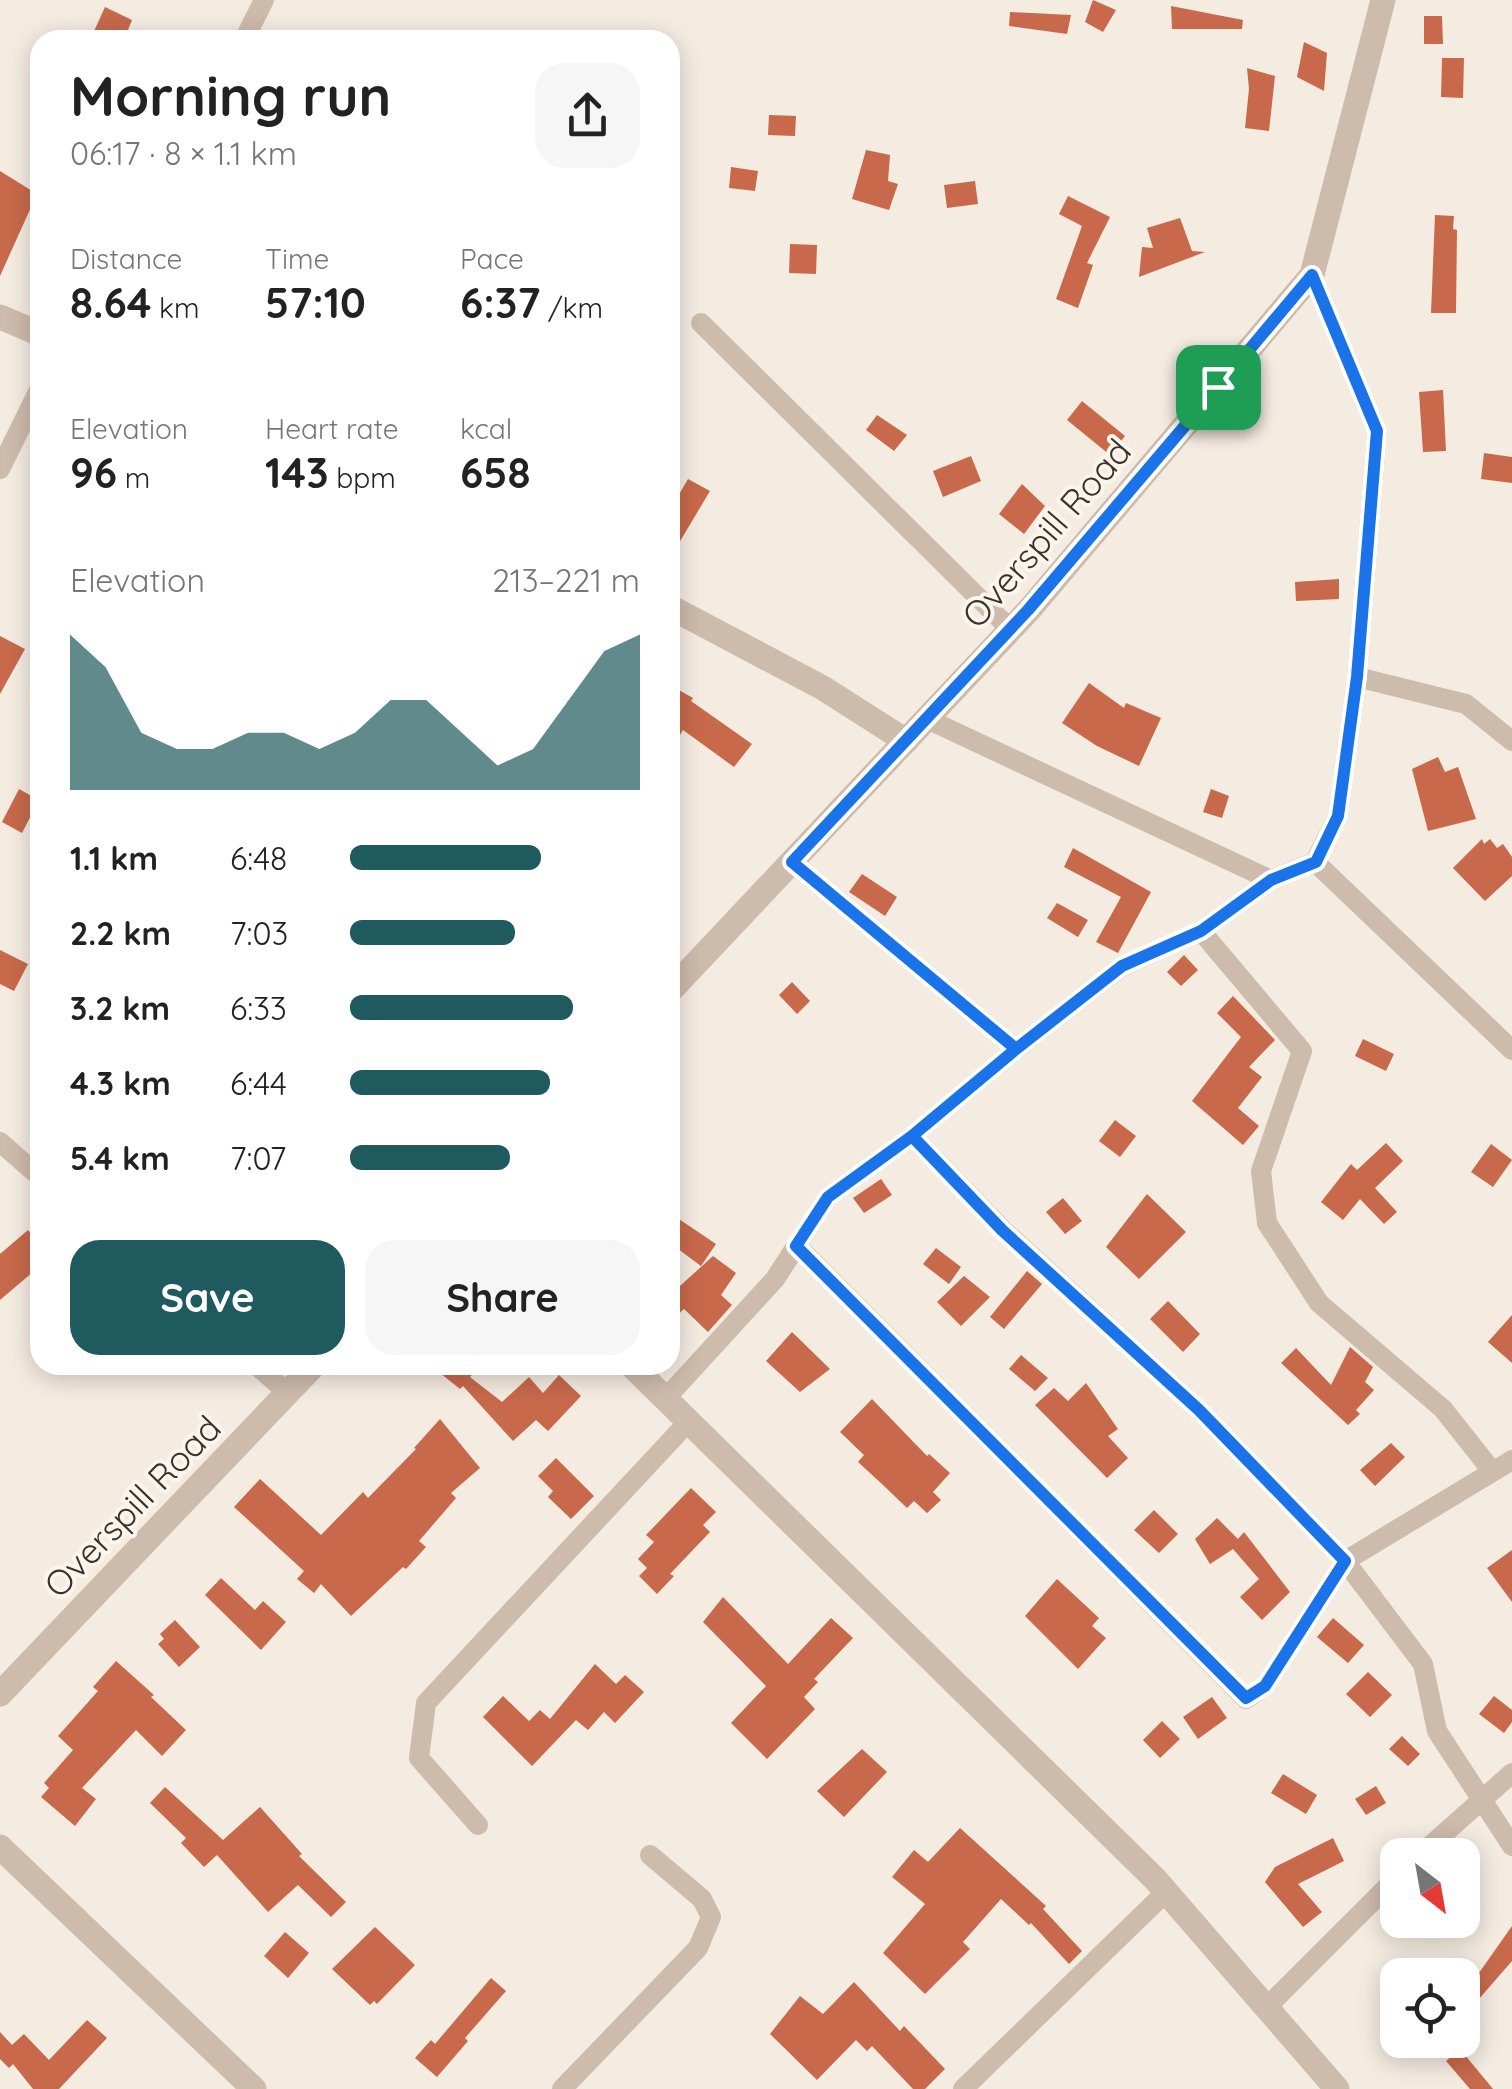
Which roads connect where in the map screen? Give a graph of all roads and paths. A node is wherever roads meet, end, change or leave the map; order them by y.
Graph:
1 (264, 0) edge
2 (1383, 0) edge
3 (249, 30) edge
4 (1312, 275) junction
5 (0, 317) edge
6 (701, 323) dead end
7 (30, 330) edge
8 (30, 408) edge
9 (0, 469) edge
10 (680, 611) edge
11 (1011, 630) junction
12 (1357, 677) junction
13 (927, 719) junction
14 (1512, 740) edge
15 (906, 741) junction
16 (792, 862) junction
17 (1316, 862) junction
18 (1271, 880) junction
19 (1201, 931) junction
20 (680, 980) edge
21 (1016, 1049) junction
22 (1512, 1050) edge
23 (912, 1136) junction
24 (0, 1142) edge
25 (30, 1168) edge
26 (796, 1246) junction
27 (267, 1375) edge
28 (305, 1375) edge
29 (643, 1375) edge
30 (288, 1393) junction
31 (667, 1398) junction
32 (690, 1420) junction
33 (1512, 1460) edge
34 (1492, 1472) junction
35 (1345, 1561) junction
36 (0, 1694) edge
37 (1512, 1773) edge
38 (1482, 1798) junction
39 (478, 1824) dead end
40 (1438, 1838) edge
41 (1512, 1846) edge
42 (0, 1848) edge
43 (650, 1855) dead end
44 (1166, 1892) junction
45 (1380, 1894) edge
46 (1267, 2006) junction
47 (254, 2089) edge
48 (562, 2089) edge
49 (963, 2089) edge
50 (1336, 2089) edge

1 - 3 street
2 - 4 street, Overspill Road
4 - 11 street, Overspill Road
4 - 12 street
5 - 7 street
6 - 11 street
8 - 9 street
10 - 15 street
11 - 13 street, Overspill Road
12 - 14 street
12 - 17 street
13 - 15 street, Overspill Road
13 - 18 street
15 - 16 street, Overspill Road
16 - 20 street, Overspill Road
16 - 21 street
17 - 18 street
17 - 22 street
18 - 19 street
19 - 21 street
19 - 34 street
21 - 23 street
23 - 26 street
23 - 35 street
24 - 25 street
26 - 31 street
26 - 35 street
27 - 30 street
28 - 30 street, Overspill Road
29 - 31 street
30 - 36 street, Overspill Road
31 - 32 street
32 - 39 street
32 - 44 street
33 - 34 street
34 - 35 street
35 - 38 street
37 - 38 street
38 - 40 street
38 - 41 street
42 - 47 street
43 - 48 street
44 - 46 street
44 - 49 street
45 - 46 street
46 - 50 street

